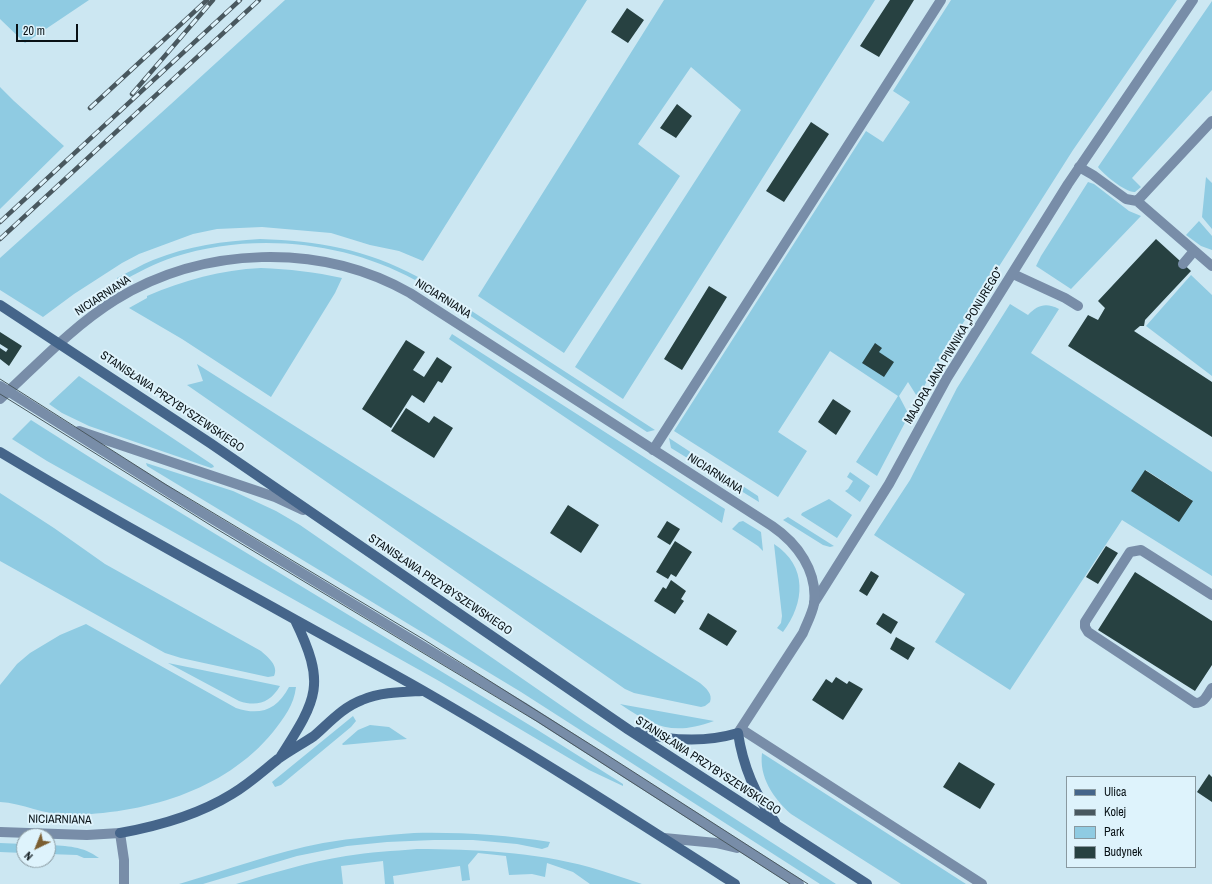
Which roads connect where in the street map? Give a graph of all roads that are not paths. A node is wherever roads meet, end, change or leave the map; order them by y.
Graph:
1 (941, 0) edge
2 (1193, 0) edge
3 (1212, 121) edge
4 (1079, 167) junction
5 (1137, 201) junction
6 (1194, 251) junction
7 (1182, 264) dead end
8 (1212, 266) edge
9 (1013, 274) junction
10 (0, 305) edge
11 (1078, 306) dead end
12 (0, 386) edge
13 (0, 399) edge
14 (55, 421) junction
15 (653, 450) junction
16 (0, 452) edge
17 (316, 515) junction
18 (1212, 595) edge
19 (814, 603) junction
20 (295, 620) junction
21 (1212, 688) edge
22 (422, 691) junction
23 (629, 730) junction
24 (739, 731) junction
25 (278, 759) junction
26 (780, 828) junction
27 (0, 832) edge
28 (120, 833) junction
29 (664, 838) junction
30 (761, 860) junction
31 (124, 884) edge
32 (735, 884) edge
33 (799, 884) edge
34 (867, 884) edge
35 (982, 884) edge

1 - 15 street
2 - 4 street, MAJORA JANA PIWNIKA „PONUREGO”
3 - 5 street
4 - 5 street
4 - 9 street, MAJORA JANA PIWNIKA „PONUREGO”
5 - 6 street
6 - 7 street
6 - 8 street
9 - 11 street
9 - 19 street, MAJORA JANA PIWNIKA „PONUREGO”
10 - 17 main road, STANISŁAWA PRZYBYSZEWSKIEGO
12 - 14 street
13 - 15 street, NICIARNIANA
14 - 17 street
14 - 30 street
15 - 19 street, NICIARNIANA
16 - 20 main road
17 - 23 main road, STANISŁAWA PRZYBYSZEWSKIEGO
18 - 21 street
19 - 24 street, MAJORA JANA PIWNIKA „PONUREGO”
20 - 22 main road
20 - 25 main road
22 - 25 main road
22 - 29 main road
23 - 24 main road
23 - 26 main road, STANISŁAWA PRZYBYSZEWSKIEGO
24 - 26 main road
24 - 35 street
25 - 28 main road
26 - 34 main road, STANISŁAWA PRZYBYSZEWSKIEGO
27 - 28 street, NICIARNIANA
28 - 31 street
29 - 30 street
29 - 32 main road
30 - 33 street

